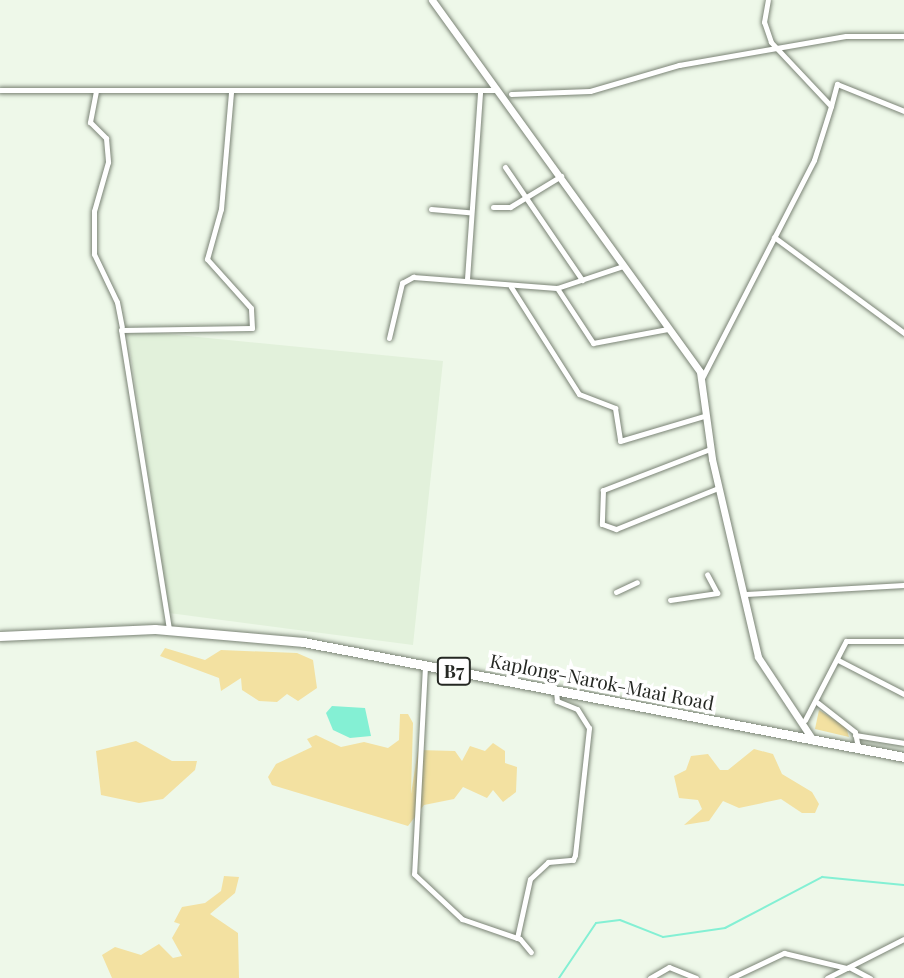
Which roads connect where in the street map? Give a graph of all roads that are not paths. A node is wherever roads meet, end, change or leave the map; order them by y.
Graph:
1 (432, 0) edge
2 (768, 0) edge
3 (904, 36) edge
4 (781, 49) junction
5 (0, 90) edge
6 (497, 90) junction
7 (96, 92) junction
8 (231, 92) junction
9 (480, 92) junction
10 (511, 94) dead end
11 (831, 106) junction
12 (904, 111) edge
13 (505, 167) dead end
14 (561, 176) junction
15 (526, 197) junction
16 (493, 207) dead end
17 (431, 209) dead end
18 (469, 212) junction
19 (774, 237) junction
20 (623, 266) junction
21 (467, 279) junction
22 (582, 280) junction
23 (511, 287) junction
24 (557, 288) junction
25 (122, 327) junction
26 (668, 329) junction
27 (904, 333) edge
28 (389, 338) dead end
29 (702, 378) junction
30 (704, 416) junction
31 (710, 449) junction
32 (718, 488) junction
33 (707, 574) dead end
34 (637, 582) dead end
35 (904, 585) edge
36 (617, 592) dead end
37 (746, 594) junction
38 (670, 600) dead end
39 (169, 629) junction
40 (0, 636) edge
41 (904, 641) edge
42 (838, 660) junction
43 (425, 666) junction
44 (556, 691) junction
45 (904, 695) edge
46 (818, 703) junction
47 (805, 720) junction
48 (855, 735) junction
49 (813, 740) junction
50 (904, 743) edge
51 (858, 748) junction
52 (904, 757) edge
53 (517, 938) junction
54 (901, 940) edge
55 (904, 949) edge
56 (531, 952) dead end
57 (848, 968) junction
58 (650, 978) edge
59 (696, 978) edge
60 (731, 978) edge
61 (827, 978) edge
62 (870, 978) edge

1 - 6 main road
2 - 4 street
3 - 4 street
4 - 10 street
4 - 11 street
5 - 7 street
6 - 9 street
6 - 14 main road
7 - 8 street
7 - 25 street
8 - 9 street
8 - 25 street
9 - 18 street
11 - 12 street
11 - 19 street
13 - 15 street
14 - 15 street
14 - 20 main road
15 - 16 street
15 - 22 street
17 - 18 street
18 - 21 street
19 - 27 street
19 - 29 street
20 - 22 street
20 - 26 main road
21 - 23 street
21 - 28 street
22 - 24 street
23 - 24 street
23 - 30 street
24 - 26 street
25 - 39 street
26 - 29 main road
29 - 30 main road
30 - 31 main road
31 - 32 main road
31 - 32 street
32 - 37 main road
33 - 38 street
34 - 36 street
35 - 37 street
37 - 47 main road
39 - 40 highway, Kaplong-Narok-Maai Road / B7
39 - 43 highway, Kaplong-Narok-Maai Road / B7
41 - 42 street
42 - 45 street
42 - 46 street
43 - 44 highway, Kaplong-Narok-Maai Road / B7
43 - 53 street
44 - 49 highway, Kaplong-Narok-Maai Road / B7
44 - 53 street
46 - 47 street
46 - 48 street
47 - 49 main road
48 - 50 street
48 - 51 street
49 - 51 highway, Kaplong-Narok-Maai Road / B7
51 - 52 highway, Kaplong-Narok-Maai Road / B7
53 - 56 street
54 - 55 street
54 - 57 street
57 - 60 street
57 - 61 street
57 - 62 street
58 - 59 street

